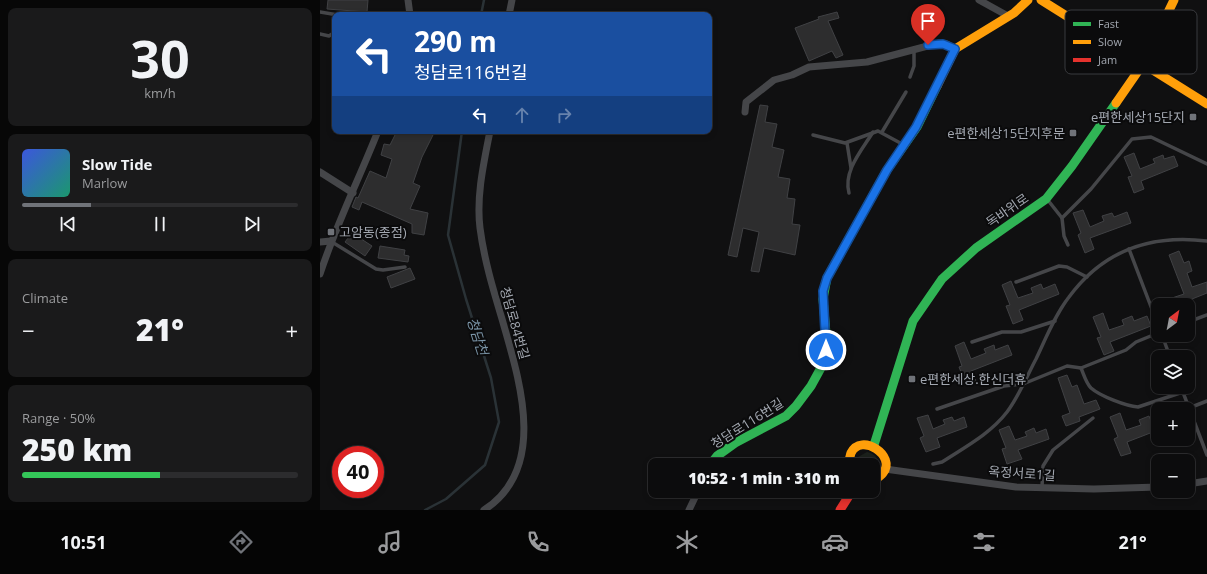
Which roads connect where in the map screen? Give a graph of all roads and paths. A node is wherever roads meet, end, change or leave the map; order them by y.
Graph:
1 (408, 0) edge
2 (512, 0) edge
3 (979, 0) edge
4 (1028, 0) edge
5 (1041, 0) edge
6 (1174, 0) edge
7 (1169, 10) edge
8 (320, 12) edge
9 (410, 12) edge
10 (510, 12) edge
11 (332, 14) edge
12 (1065, 15) edge
13 (1008, 16) junction
14 (320, 34) edge
15 (332, 34) edge
16 (955, 49) junction
17 (914, 50) junction
18 (1136, 74) edge
19 (1159, 74) edge
20 (910, 77) dead end
21 (906, 92) dead end
22 (1207, 104) edge
23 (745, 112) dead end
24 (874, 132) junction
25 (882, 132) junction
26 (377, 134) edge
27 (490, 134) edge
28 (813, 135) dead end
29 (847, 143) junction
30 (905, 145) junction
31 (1207, 164) edge
32 (851, 168) junction
33 (320, 172) edge
34 (353, 193) junction
35 (849, 193) dead end
36 (1046, 199) junction
37 (1062, 218) junction
38 (331, 241) junction
39 (1207, 241) edge
40 (320, 242) edge
41 (1068, 245) dead end
42 (1129, 249) junction
43 (405, 267) dead end
44 (320, 274) edge
45 (1087, 277) junction
46 (1016, 282) dead end
47 (1151, 307) edge
48 (1207, 315) edge
49 (1195, 319) edge
50 (1055, 321) junction
51 (1151, 336) edge
52 (972, 342) dead end
53 (1081, 368) junction
54 (1023, 384) junction
55 (1177, 394) edge
56 (1207, 401) edge
57 (1195, 406) edge
58 (937, 409) dead end
59 (1094, 418) dead end
60 (1195, 424) edge
61 (874, 445) junction
62 (1207, 455) edge
63 (716, 458) edge
64 (850, 458) edge
65 (933, 464) dead end
66 (885, 469) junction
67 (880, 475) edge
68 (1207, 481) edge
69 (1195, 483) edge
70 (1151, 487) edge
71 (1042, 488) junction
72 (695, 498) edge
73 (848, 498) edge
74 (484, 510) edge
75 (689, 510) edge
76 (840, 510) edge

1 - 9 street
2 - 10 street
3 - 13 street
4 - 13 main road
5 - 12 main road
6 - 7 main road, 독바위로
8 - 11 lane
13 - 16 main road
14 - 15 lane
16 - 17 street
16 - 30 main road, 청담로116번길
17 - 20 lane
17 - 23 street
18 - 36 main road, 독바위로
19 - 22 main road
21 - 25 lane
24 - 25 lane
24 - 29 lane
24 - 32 lane
25 - 30 lane
26 - 34 street
27 - 74 street, 청담로84번길
28 - 29 lane
29 - 32 lane
30 - 63 main road, 청담로116번길
31 - 37 lane
32 - 35 lane
33 - 34 street
34 - 38 street
36 - 37 lane
36 - 61 main road, 독바위로
37 - 41 lane
38 - 40 street
38 - 43 lane
38 - 44 street
39 - 42 lane
42 - 45 lane
42 - 47 lane
45 - 46 lane
45 - 50 lane
48 - 49 lane
50 - 52 lane
50 - 54 lane
51 - 53 lane
53 - 54 lane
53 - 55 lane
54 - 58 lane
54 - 65 lane
56 - 57 lane
59 - 71 lane
60 - 62 lane
61 - 64 main road
61 - 66 main road
66 - 67 main road
66 - 71 street, 옥정서로1길
68 - 69 street
70 - 71 street, 옥정서로1길
72 - 75 street
73 - 76 main road

